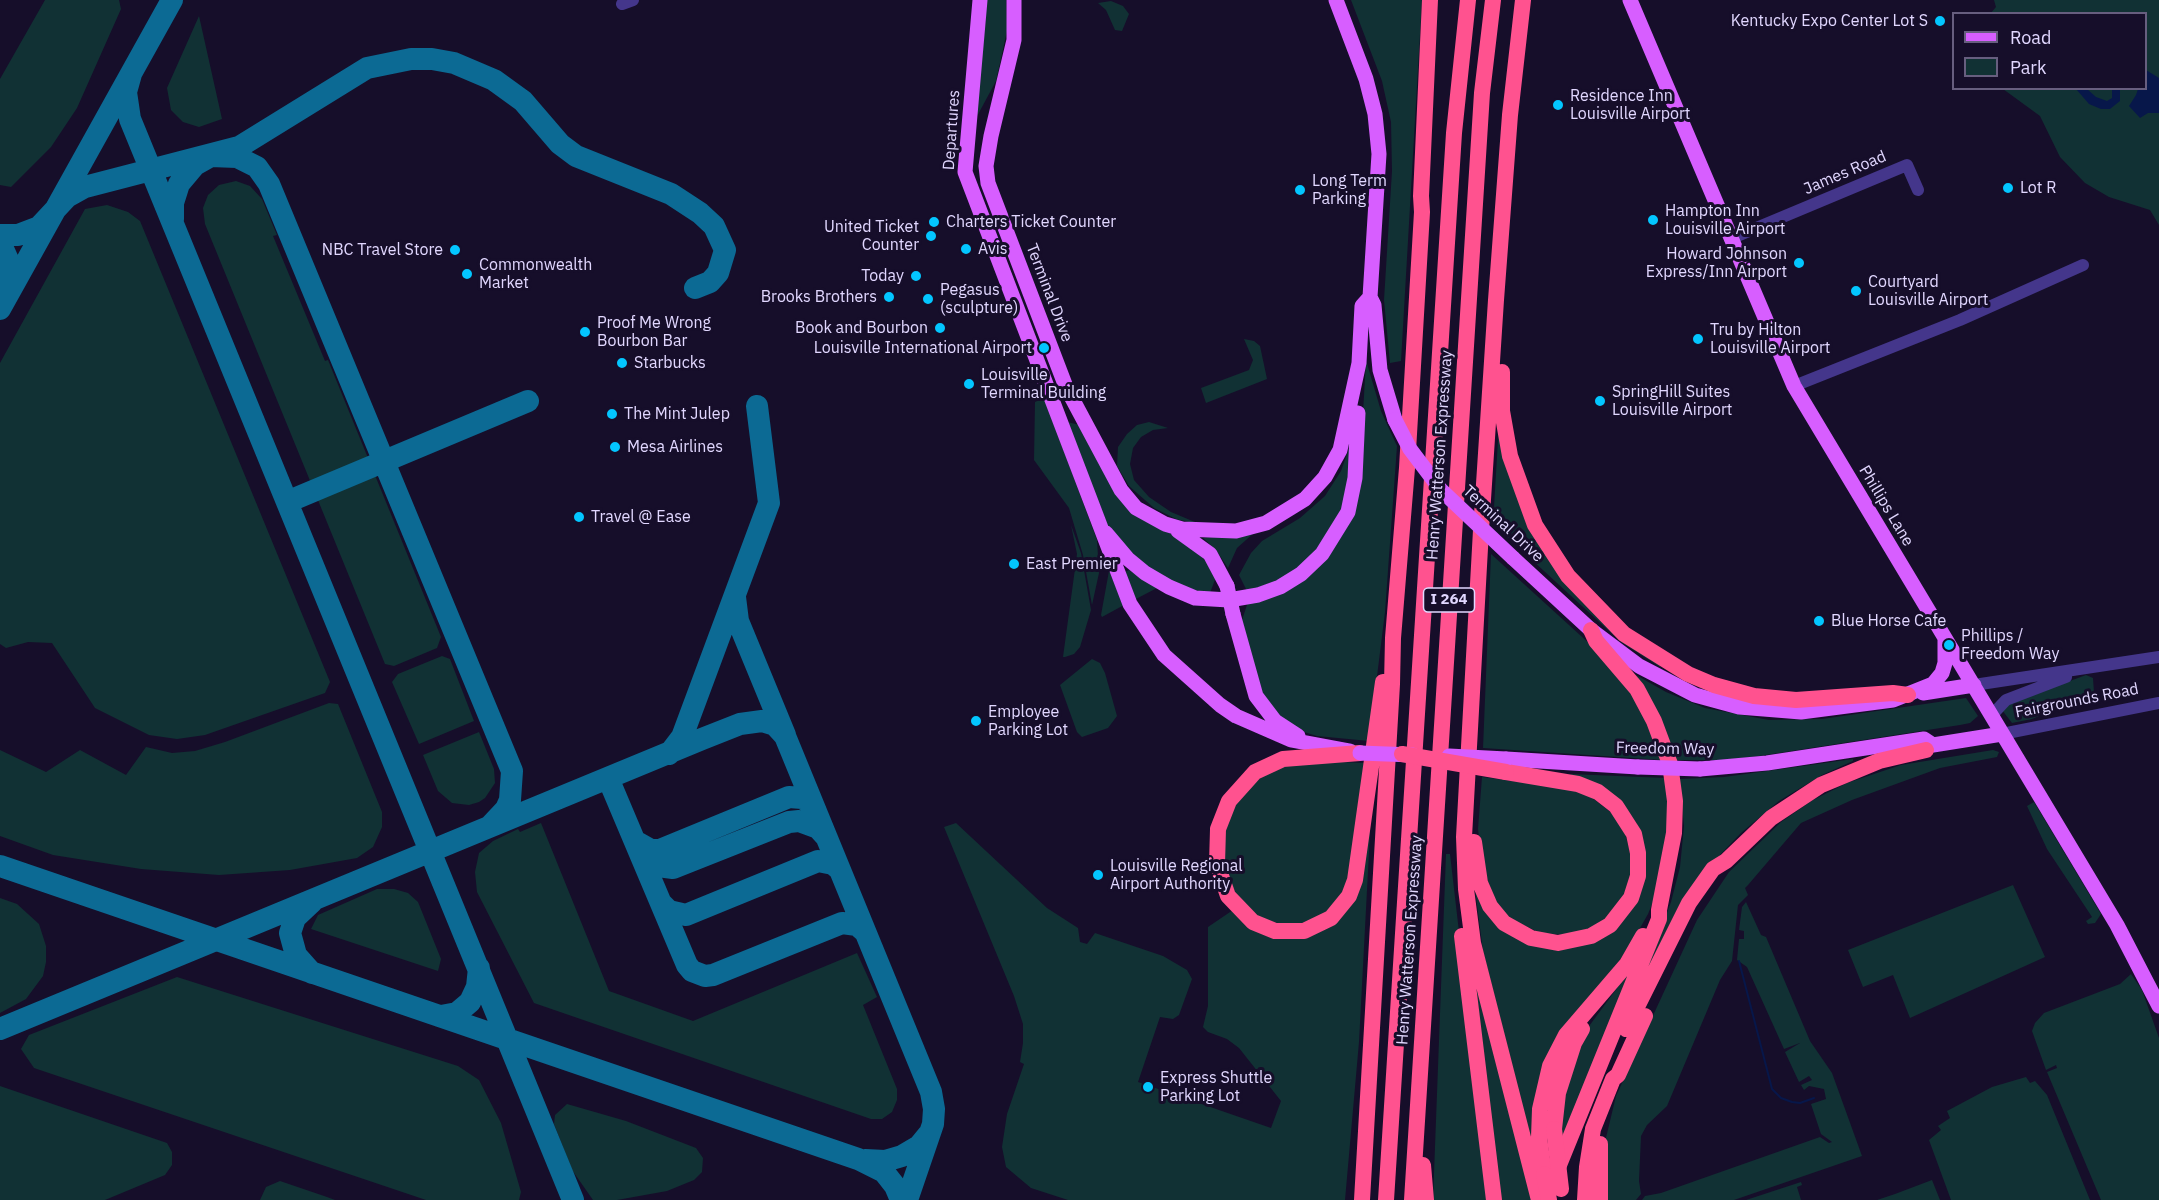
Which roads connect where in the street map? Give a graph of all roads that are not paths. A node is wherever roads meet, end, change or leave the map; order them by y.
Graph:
1 (980, 0) edge
2 (1014, 0) edge
3 (1336, 0) edge
4 (1430, 0) edge
5 (1440, 0) edge
6 (1468, 0) edge
7 (1493, 0) edge
8 (1523, 0) edge
9 (1630, 0) edge
10 (1918, 190) dead end
11 (1422, 212) junction
12 (1730, 239) junction
13 (2083, 265) dead end
14 (1500, 282) junction
15 (1370, 297) junction
16 (1359, 363) junction
17 (1794, 386) junction
18 (1165, 524) junction
19 (1101, 526) junction
20 (1591, 630) junction
21 (1393, 638) junction
22 (1945, 639) junction
23 (2159, 657) edge
24 (2084, 670) junction
25 (1974, 685) junction
26 (1908, 695) junction
27 (2159, 703) edge
28 (1992, 715) junction
29 (2002, 734) junction
30 (1323, 745) junction
31 (1930, 747) junction
32 (1360, 753) junction
33 (1402, 754) joint
34 (1469, 764) junction
35 (1506, 766) junction
36 (1467, 797) junction
37 (1726, 861) junction
38 (1659, 910) junction
39 (1428, 938) junction
40 (1374, 976) junction
41 (1609, 985) junction
42 (2159, 1006) edge
43 (1618, 1075) junction
44 (1575, 1129) junction
45 (1549, 1196) edge
46 (1353, 1200) edge
47 (1362, 1200) edge
48 (1386, 1200) edge
49 (1412, 1200) edge
50 (1426, 1200) edge
51 (1494, 1200) edge
52 (1585, 1200) edge
53 (1600, 1200) edge

1 - 19 main road, Departures
2 - 18 main road, Terminal Drive
3 - 15 main road, Terminal Drive
4 - 11 highway
5 - 11 highway
6 - 48 highway, Henry Watterson Expressway / I 264
7 - 39 highway, Henry Watterson Expressway / I 264
8 - 14 highway
9 - 12 main road, Phillips Lane
10 - 12 street, James Road
11 - 21 highway
12 - 17 main road, Phillips Lane
13 - 17 street
14 - 26 highway
14 - 34 highway
15 - 16 main road, Terminal Drive
15 - 20 main road, Terminal Drive, bridge
16 - 18 main road, Terminal Drive
16 - 19 main road
17 - 22 main road, Phillips Lane
18 - 30 main road, bridge
19 - 30 main road, Departures
20 - 26 main road
20 - 38 highway
21 - 32 highway
21 - 40 highway
22 - 25 main road, Phillips Lane
22 - 26 main road
23 - 24 street, Fairgrounds Road
24 - 25 street, Fairgrounds Road
24 - 28 street, Fairgrounds Road
25 - 26 main road
25 - 28 main road, Phillips Lane
27 - 29 street, Fairgrounds Road
28 - 29 main road, Phillips Lane
29 - 31 main road, Freedom Way
29 - 42 main road, Phillips Lane
30 - 32 main road
31 - 35 main road, Freedom Way, bridge
31 - 37 highway
32 - 33 main road, bridge
33 - 35 highway, bridge
34 - 35 highway
34 - 36 highway
36 - 45 highway
36 - 51 highway
37 - 43 highway
37 - 44 highway
38 - 41 highway
38 - 44 highway
39 - 49 highway, Henry Watterson Expressway / I 264
39 - 50 highway
40 - 46 highway
40 - 47 highway
41 - 45 highway, bridge
41 - 45 highway, bridge
43 - 52 highway
43 - 53 highway
44 - 45 highway

